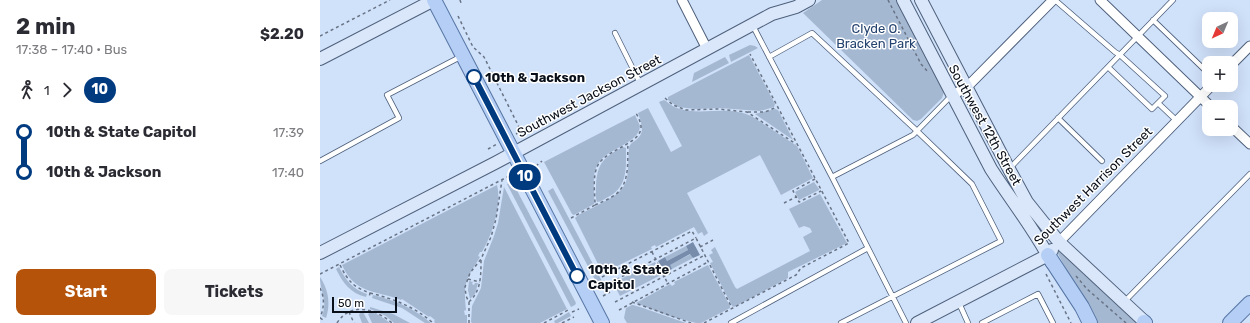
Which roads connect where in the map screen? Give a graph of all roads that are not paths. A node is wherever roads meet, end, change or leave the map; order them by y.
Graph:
1 (434, 0) edge
2 (682, 0) edge
3 (809, 0) edge
4 (903, 0) edge
5 (921, 0) edge
6 (1054, 0) edge
7 (1100, 0) edge
8 (1173, 0) edge
9 (1153, 20) junction
10 (752, 25) junction
11 (616, 33) dead end
12 (1138, 36) junction
13 (1250, 46) edge
14 (707, 49) junction
15 (1120, 55) junction
16 (463, 56) junction
17 (768, 56) junction
18 (1238, 58) edge
19 (320, 59) edge
20 (1108, 67) junction
21 (1202, 67) edge
22 (641, 85) junction
23 (966, 88) junction
24 (1205, 92) edge
25 (952, 95) junction
26 (1200, 97) junction
27 (1203, 100) edge
28 (1158, 102) junction
29 (1058, 118) junction
30 (1177, 121) junction
31 (917, 131) junction
32 (1238, 133) edge
33 (1250, 144) edge
34 (513, 153) junction
35 (320, 161) edge
36 (1102, 161) dead end
37 (1009, 169) junction
38 (1250, 174) edge
39 (832, 177) junction
40 (1059, 242) junction
41 (868, 248) junction
42 (320, 254) edge
43 (1048, 255) junction
44 (892, 296) junction
45 (958, 302) junction
46 (1124, 302) junction
47 (1250, 303) edge
48 (602, 323) edge
49 (731, 323) edge
50 (841, 323) edge
51 (906, 323) edge
52 (917, 323) edge
53 (968, 323) edge
54 (982, 323) edge
55 (1054, 323) edge
56 (1084, 323) edge
57 (1090, 323) edge
58 (1145, 323) edge
59 (1230, 323) edge

1 - 16 main road
1 - 19 main road
2 - 14 street
3 - 10 main road, Southwest Jackson Street
4 - 25 main road, Southwest 12th Street
5 - 23 main road, Southwest 12th Street
6 - 15 lane
6 - 23 street
7 - 12 street
8 - 9 lane
9 - 12 lane
9 - 21 lane
10 - 14 main road, Southwest Jackson Street
10 - 17 lane
11 - 22 lane
12 - 15 lane
12 - 26 street
13 - 18 street
14 - 22 main road, Southwest Jackson Street
15 - 20 lane
15 - 28 lane
16 - 34 main road
16 - 35 lane
17 - 31 lane
17 - 39 lane
20 - 28 lane
20 - 29 lane
22 - 34 main road, Southwest Jackson Street
23 - 25 street
23 - 37 main road, Southwest 12th Street
24 - 26 street, Southwest Harrison Street
25 - 31 lane
25 - 43 main road, Southwest 12th Street
26 - 27 street
26 - 30 street, Southwest Harrison Street
28 - 30 lane
29 - 36 lane
29 - 37 lane
30 - 40 street, Southwest Harrison Street
31 - 39 lane
31 - 44 lane
32 - 33 street
34 - 42 main road, Southwest Jackson Street
34 - 48 main road
37 - 40 main road, Southwest 12th Street
38 - 46 lane
39 - 41 lane
40 - 43 main road, Southwest Harrison Street
40 - 46 main road, Southwest 12th Street
41 - 44 lane
41 - 49 lane
43 - 45 main road, Southwest Harrison Street
43 - 56 main road, Southwest 12th Street
43 - 57 main road
44 - 50 lane
44 - 51 lane
45 - 52 main road, Southwest Harrison Street
45 - 53 lane
46 - 58 main road, Southwest 12th Street
47 - 59 main road
54 - 55 lane

